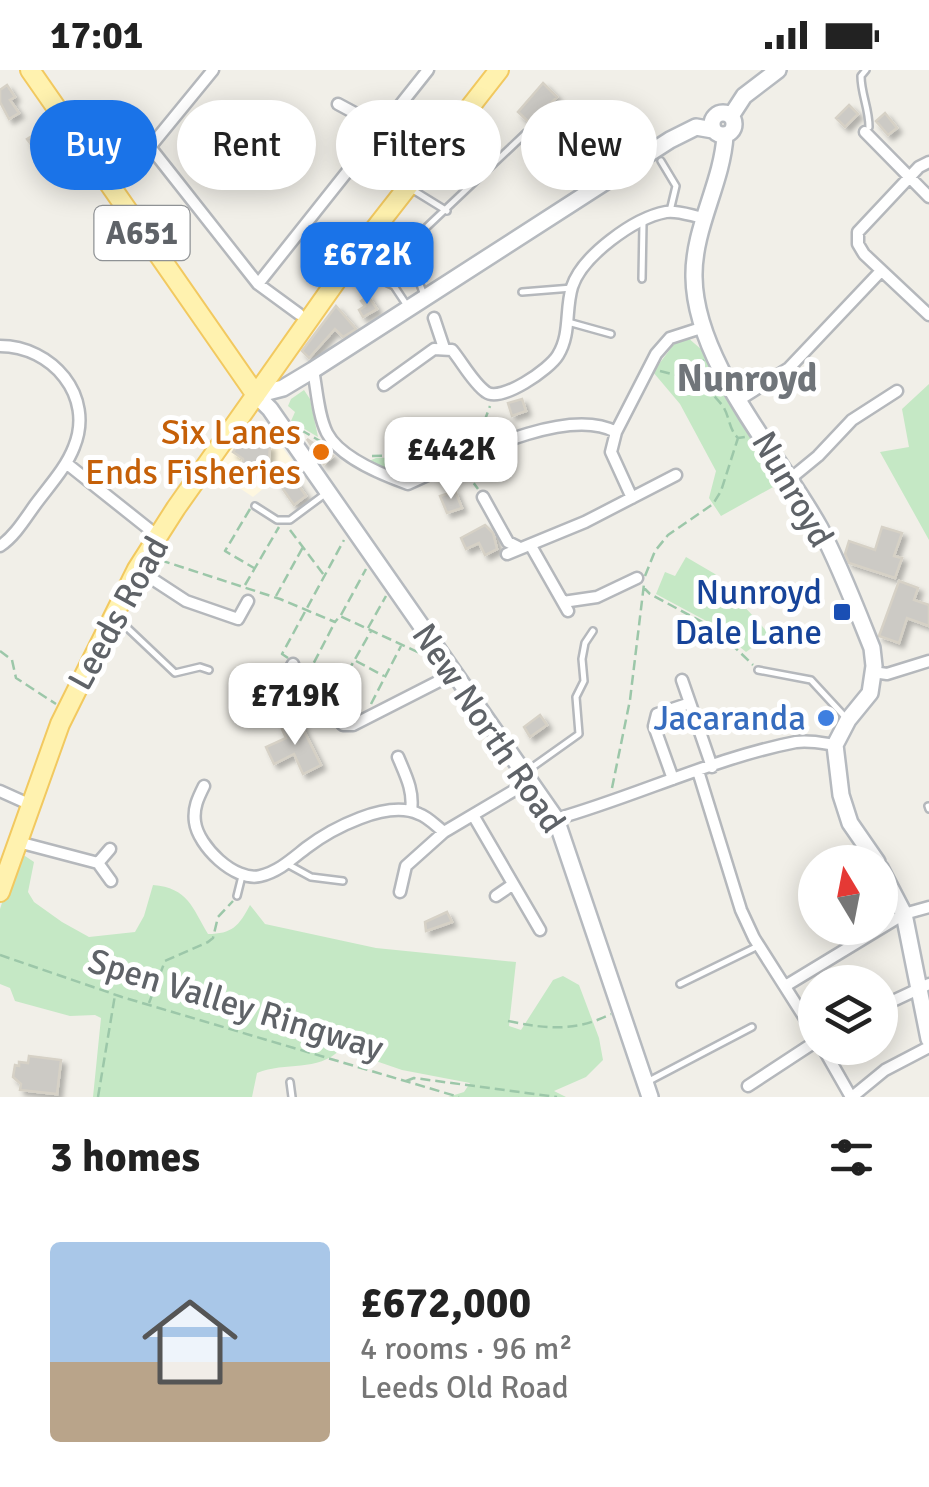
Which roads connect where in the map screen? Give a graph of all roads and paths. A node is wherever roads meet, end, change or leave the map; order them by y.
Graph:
1 (30, 70) edge
2 (213, 70) edge
3 (428, 70) edge
4 (498, 70) edge
5 (866, 70) edge
6 (772, 72) edge
7 (51, 100) edge
8 (404, 100) edge
9 (474, 100) edge
10 (864, 131) joint
11 (719, 133) junction
12 (157, 138) edge
13 (521, 139) edge
14 (157, 156) edge
15 (661, 161) dead end
16 (929, 162) edge
17 (908, 179) junction
18 (336, 186) edge
19 (115, 190) edge
20 (404, 190) edge
21 (413, 190) edge
22 (929, 197) edge
23 (446, 211) junction
24 (670, 211) junction
25 (704, 218) junction
26 (642, 220) junction
27 (347, 265) junction
28 (880, 272) junction
29 (642, 279) dead end
30 (258, 284) junction
31 (572, 288) junction
32 (522, 292) dead end
33 (425, 298) junction
34 (409, 308) junction
35 (298, 314) dead end
36 (929, 314) edge
37 (434, 318) dead end
38 (568, 322) junction
39 (701, 328) junction
40 (611, 334) dead end
41 (0, 346) edge
42 (444, 348) junction
43 (712, 351) junction
44 (650, 365) junction
45 (697, 367) junction
46 (313, 370) junction
47 (384, 385) dead end
48 (897, 391) dead end
49 (256, 395) junction
50 (496, 395) junction
51 (739, 400) junction
52 (282, 426) junction
53 (759, 430) junction
54 (616, 432) junction
55 (479, 438) junction
56 (738, 438) junction
57 (335, 443) junction
58 (481, 452) junction
59 (362, 462) junction
60 (459, 462) junction
61 (66, 463) junction
62 (676, 475) dead end
63 (790, 480) junction
64 (328, 492) junction
65 (483, 497) joint
66 (632, 498) junction
67 (256, 506) joint
68 (283, 521) junction
69 (351, 525) junction
70 (159, 538) junction
71 (0, 546) edge
72 (531, 546) junction
73 (518, 547) junction
74 (303, 548) junction
75 (507, 554) dead end
76 (374, 557) junction
77 (141, 563) junction
78 (254, 568) junction
79 (325, 576) junction
80 (640, 583) junction
81 (393, 585) junction
82 (243, 588) junction
83 (275, 598) junction
84 (248, 601) dead end
85 (306, 610) junction
86 (112, 614) junction
87 (340, 616) junction
88 (335, 622) junction
89 (369, 630) junction
90 (593, 631) dead end
91 (401, 646) junction
92 (0, 652) edge
93 (282, 654) dead end
94 (354, 660) junction
95 (929, 661) edge
96 (293, 664) dead end
97 (450, 666) junction
98 (209, 670) dead end
99 (758, 670) joint
100 (873, 672) junction
101 (386, 677) junction
102 (682, 680) dead end
103 (302, 686) junction
104 (690, 703) junction
105 (327, 708) junction
106 (66, 710) junction
107 (364, 719) junction
108 (848, 720) junction
109 (836, 745) junction
110 (398, 758) dead end
111 (712, 767) junction
112 (698, 771) junction
113 (528, 777) junction
114 (673, 779) junction
115 (204, 786) dead end
116 (0, 791) edge
117 (609, 804) junction
118 (31, 805) junction
119 (411, 812) junction
120 (473, 814) junction
121 (556, 818) junction
122 (444, 832) junction
123 (18, 842) junction
124 (864, 845) edge
125 (110, 849) dead end
126 (98, 862) junction
127 (286, 863) junction
128 (242, 876) junction
129 (111, 881) dead end
130 (343, 881) dead end
131 (512, 885) junction
132 (0, 892) edge
133 (400, 892) dead end
134 (237, 896) joint
135 (496, 896) dead end
136 (898, 903) edge
137 (929, 907) edge
138 (904, 914) junction
139 (540, 930) dead end
140 (759, 945) junction
141 (0, 955) edge
142 (680, 984) dead end
143 (786, 985) junction
144 (924, 985) edge
145 (116, 994) junction
146 (898, 998) edge
147 (148, 1004) junction
148 (798, 1005) edge
149 (621, 1009) junction
150 (508, 1021) dead end
151 (752, 1027) dead end
152 (929, 1039) edge
153 (929, 1047) edge
154 (798, 1053) edge
155 (833, 1065) edge
156 (290, 1082) dead end
157 (404, 1082) junction
158 (748, 1086) dead end
159 (648, 1090) edge
160 (98, 1097) edge
161 (292, 1097) edge
162 (459, 1097) edge
163 (557, 1097) edge
164 (851, 1097) edge

1 - 7 main road, A651
2 - 12 street
3 - 8 street
4 - 9 main road, Leeds Road
5 - 10 lane
6 - 11 street
10 - 17 street
11 - 25 street, Nunroyd
11 - 33 street
13 - 23 lane
14 - 30 street
15 - 24 lane
16 - 17 street
17 - 22 street
17 - 28 street
18 - 30 street
19 - 49 main road, A651
20 - 27 main road, Leeds Road
21 - 23 lane
23 - 33 lane
24 - 25 street
24 - 26 street
25 - 39 street, Nunroyd
26 - 29 lane
26 - 31 street
27 - 34 lane
27 - 49 main road, Leeds Road
28 - 36 street
28 - 51 street
30 - 35 street
31 - 32 lane
31 - 38 street
33 - 34 street
34 - 46 street
37 - 42 street
38 - 40 lane
38 - 50 street
39 - 43 street, Nunroyd
39 - 44 street
41 - 61 street
42 - 47 street
42 - 50 street
43 - 45 path
43 - 51 street, Nunroyd
44 - 45 path
44 - 54 street
45 - 56 path
46 - 49 street
46 - 57 street
48 - 63 street
49 - 52 street, New North Road
49 - 70 main road, Leeds Road
50 - 55 path
51 - 53 street, Nunroyd
52 - 57 path
52 - 64 street, New North Road
53 - 56 path
53 - 63 street, Nunroyd
54 - 58 street
54 - 66 street
55 - 58 path
55 - 59 path
56 - 80 path
57 - 59 street
58 - 60 street
59 - 60 street
60 - 65 path
61 - 70 street
61 - 71 street
62 - 66 street
63 - 100 street, Nunroyd
64 - 68 lane
64 - 69 street, New North Road
65 - 73 street
66 - 72 street
67 - 68 lane
67 - 78 path
68 - 74 path
68 - 78 path
69 - 76 street, New North Road
69 - 79 path
70 - 77 main road, Leeds Road
72 - 73 street
72 - 80 street
73 - 75 street
74 - 79 path
74 - 83 path
76 - 81 street, New North Road
76 - 87 path
77 - 82 path
77 - 84 street
77 - 86 main road, Leeds Road
78 - 82 path
79 - 85 path
80 - 99 path
80 - 117 path
81 - 89 path
81 - 97 street, New North Road
82 - 83 path
83 - 85 path
85 - 88 path
85 - 93 path
86 - 98 lane
86 - 106 main road, Leeds Road
87 - 88 path
87 - 89 path
88 - 103 path
89 - 91 path
89 - 94 path
90 - 113 lane
91 - 97 path
91 - 101 path
92 - 106 path
94 - 101 path
94 - 105 path
95 - 100 street
96 - 103 street
97 - 107 street
97 - 113 street, New North Road
99 - 108 lane
100 - 108 street
101 - 107 path
102 - 104 street
103 - 105 street
104 - 111 street
104 - 114 street
105 - 107 street
106 - 118 main road, Leeds Road
108 - 109 street
109 - 111 street
109 - 124 street
110 - 119 street
111 - 112 street
112 - 114 street
112 - 140 street
113 - 120 street
113 - 121 street, New North Road
114 - 117 street
115 - 128 street
116 - 118 street
117 - 121 street
118 - 123 main road, Leeds Road
119 - 122 street
119 - 127 street
120 - 122 street
120 - 131 street
121 - 149 street, New North Road
122 - 133 street
123 - 126 street
123 - 132 main road, Leeds Road
125 - 126 street
126 - 129 street
127 - 128 street
127 - 130 lane
128 - 134 lane
131 - 135 street
131 - 139 street
134 - 147 path
136 - 138 street
137 - 138 street
138 - 143 street
138 - 144 street
140 - 142 lane
140 - 143 street
141 - 145 path, Spen Valley Ringway
143 - 148 street
144 - 146 street
144 - 152 street
145 - 147 path, Spen Valley Ringway
145 - 160 path
147 - 157 path, Spen Valley Ringway
149 - 150 path
149 - 159 street, New North Road
151 - 159 lane
153 - 164 street
154 - 158 street
155 - 164 street
156 - 161 lane
157 - 162 path, Spen Valley Ringway
157 - 163 path

